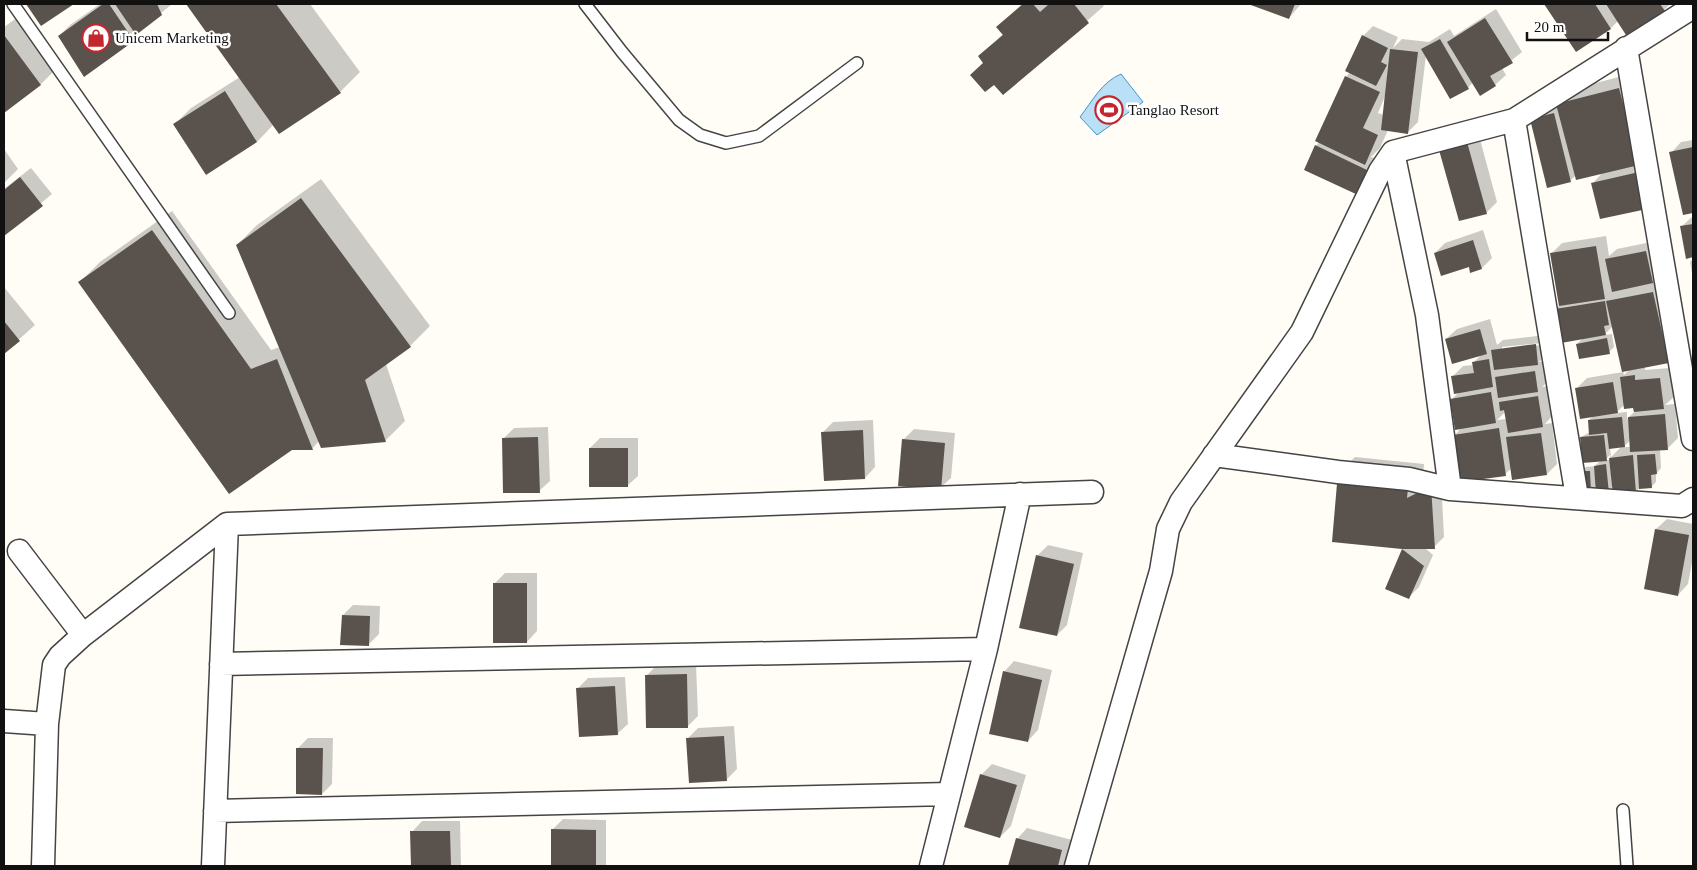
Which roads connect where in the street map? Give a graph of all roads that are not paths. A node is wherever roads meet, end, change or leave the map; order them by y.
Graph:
1 (13, 4) edge
2 (585, 4) edge
3 (1693, 7) edge
4 (1626, 48) junction
5 (857, 63) dead end
6 (1514, 120) junction
7 (1394, 152) junction
8 (229, 314) dead end
9 (1693, 439) edge
10 (1214, 455) junction
11 (1450, 489) junction
12 (1092, 492) dead end
13 (1020, 494) junction
14 (1577, 497) junction
15 (1693, 499) edge
16 (227, 524) junction
17 (19, 551) dead end
18 (83, 635) junction
19 (986, 649) junction
20 (221, 664) junction
21 (4, 721) edge
22 (47, 724) junction
23 (949, 794) junction
24 (1623, 810) dead end
25 (216, 811) junction
26 (43, 866) edge
27 (213, 866) edge
28 (931, 866) edge
29 (1076, 866) edge
30 (1627, 866) edge

1 - 8 lane
2 - 5 lane
3 - 4 street
4 - 6 street
4 - 9 street
6 - 7 street
6 - 14 street
7 - 10 street
7 - 11 street
10 - 11 street
10 - 29 street
11 - 14 street
12 - 13 street
13 - 16 street
13 - 19 street
14 - 15 street
16 - 18 street
16 - 20 street
17 - 18 street
18 - 22 street
19 - 20 street
19 - 23 street
20 - 25 street
21 - 22 street
22 - 26 street
23 - 25 street
23 - 28 street
24 - 30 lane
25 - 27 street

